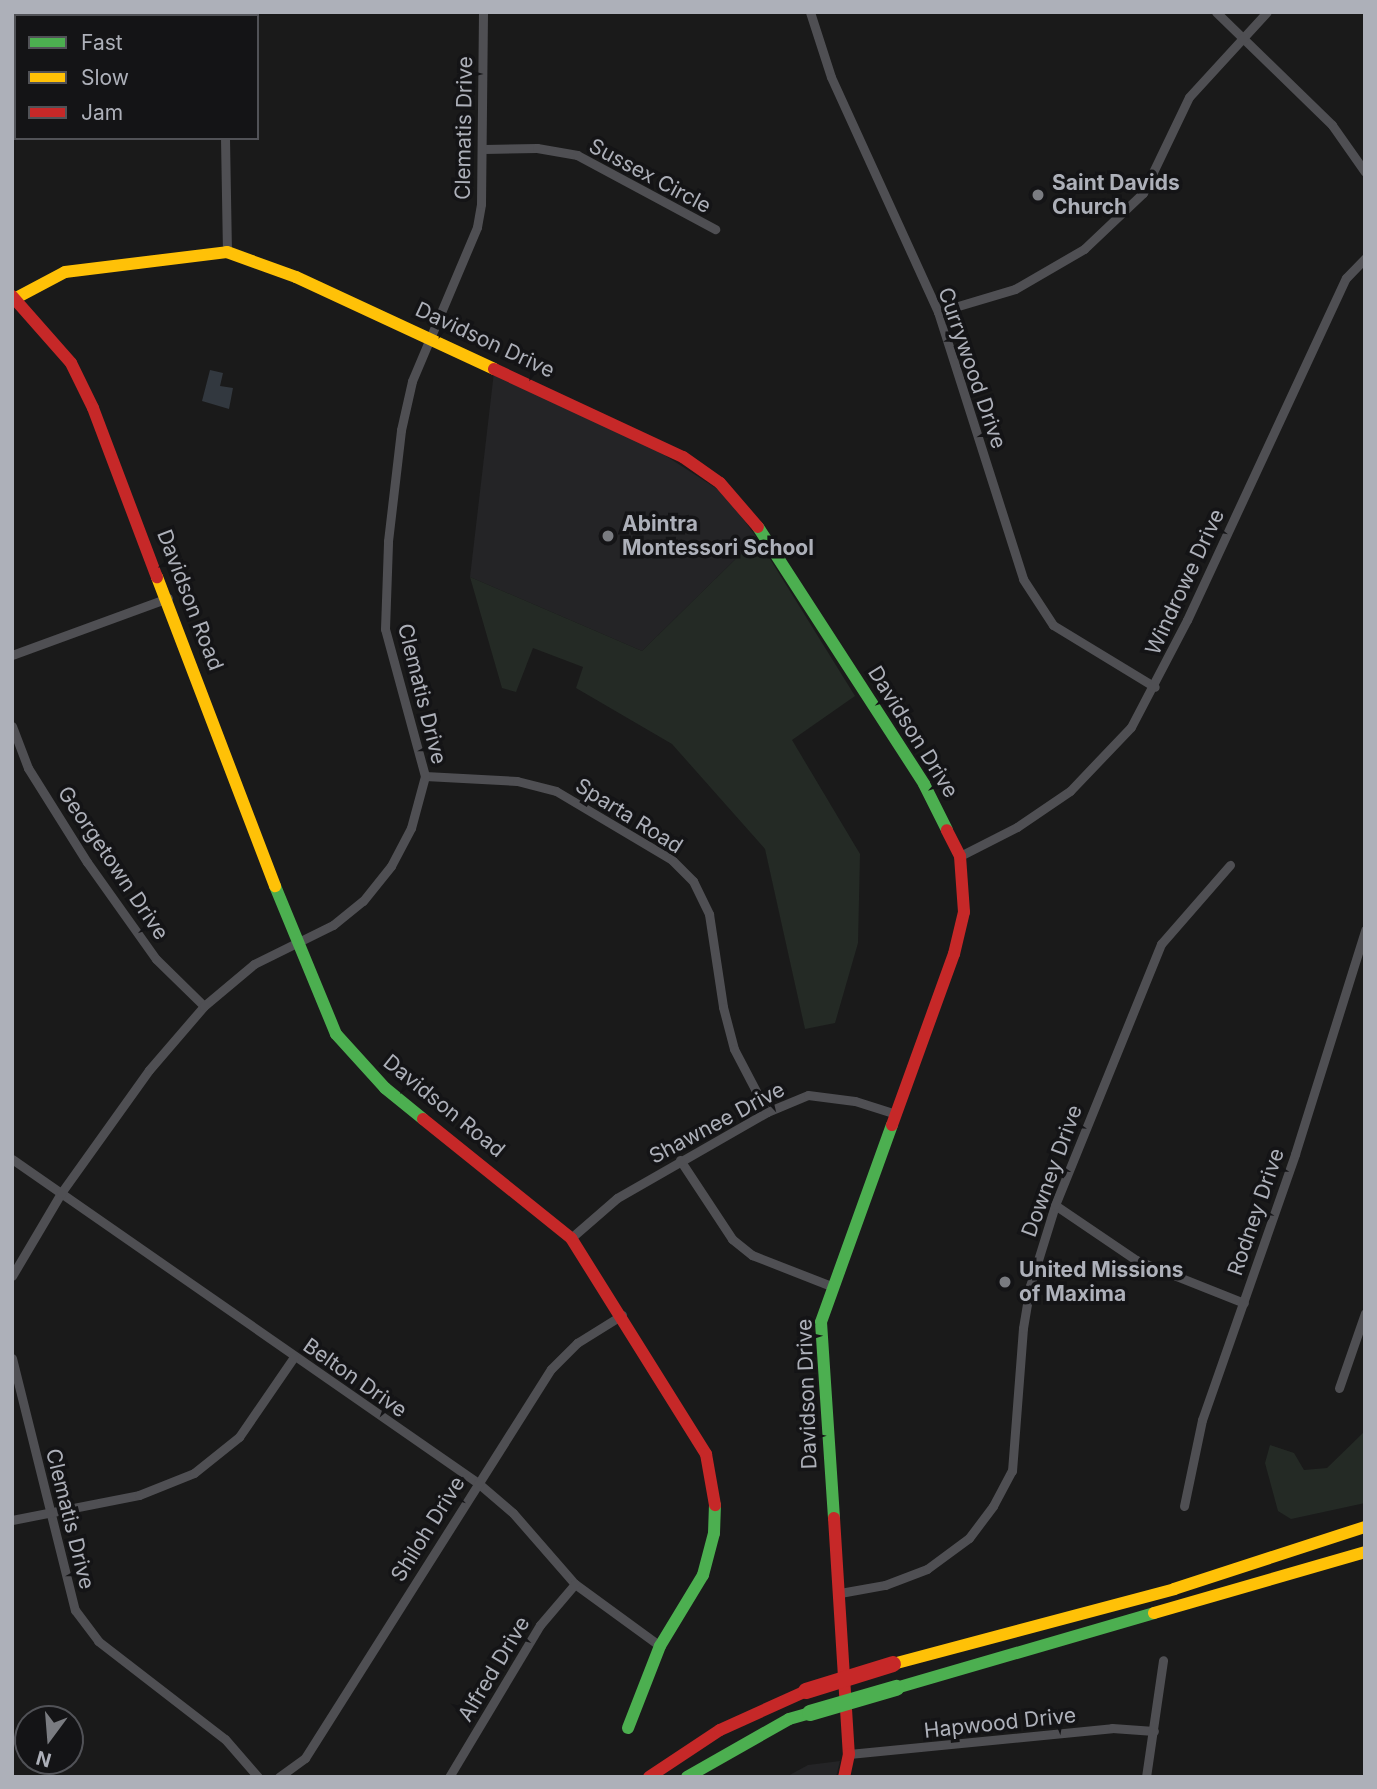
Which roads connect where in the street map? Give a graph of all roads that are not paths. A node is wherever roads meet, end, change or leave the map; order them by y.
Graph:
1 (483, 12) edge
2 (810, 12) edge
3 (1216, 12) edge
4 (1267, 12) edge
5 (1244, 36) junction
6 (225, 140) edge
7 (484, 149) junction
8 (1365, 172) edge
9 (715, 229) dead end
10 (227, 253) junction
11 (1365, 258) edge
12 (14, 297) edge
13 (937, 312) junction
14 (430, 338) junction
15 (168, 598) junction
16 (12, 655) edge
17 (1155, 687) junction
18 (12, 726) edge
19 (425, 776) junction
20 (960, 856) junction
21 (1230, 865) dead end
22 (1365, 930) edge
23 (297, 942) junction
24 (204, 1006) junction
25 (767, 1112) junction
26 (896, 1114) junction
27 (12, 1159) edge
28 (680, 1160) junction
29 (61, 1194) junction
30 (1055, 1205) junction
31 (571, 1238) junction
32 (12, 1276) edge
33 (831, 1286) junction
34 (1244, 1303) junction
35 (1365, 1313) edge
36 (622, 1315) junction
37 (294, 1357) junction
38 (12, 1358) edge
39 (1339, 1388) dead end
40 (478, 1483) junction
41 (1184, 1506) dead end
42 (48, 1511) junction
43 (12, 1520) edge
44 (1365, 1527) edge
45 (1365, 1552) edge
46 (575, 1584) junction
47 (840, 1593) junction
48 (660, 1646) junction
49 (1163, 1660) dead end
50 (628, 1728) dead end
51 (1154, 1731) junction
52 (849, 1754) junction
53 (258, 1777) edge
54 (279, 1777) edge
55 (449, 1777) edge
56 (649, 1777) edge
57 (687, 1777) edge
58 (844, 1777) edge
59 (1146, 1777) edge

1 - 7 street, Clematis Drive
2 - 13 street, Currywood Drive
3 - 5 street
4 - 5 street
5 - 8 street
5 - 13 street
6 - 10 street
7 - 9 street, Sussex Circle
7 - 14 street, Clematis Drive
10 - 12 main road, Davidson Drive
10 - 14 main road, Davidson Drive
11 - 17 street, Windrowe Drive
12 - 15 main road, Davidson Road
13 - 17 street, Currywood Drive
14 - 19 street, Clematis Drive
14 - 20 main road, Davidson Drive
15 - 16 street
15 - 23 main road, Davidson Road
17 - 20 street, Windrowe Drive
18 - 24 street, Georgetown Drive
19 - 23 street, Clematis Drive
19 - 25 street, Sparta Road
20 - 26 main road, Davidson Drive
21 - 30 street, Downey Drive
22 - 34 street, Rodney Drive
23 - 24 street, Clematis Drive
23 - 31 main road, Davidson Road
24 - 29 street, Clematis Drive
25 - 26 street, Shawnee Drive
25 - 28 street, Shawnee Drive
26 - 33 main road, Davidson Drive
27 - 29 street, Belton Drive
28 - 31 street, Shawnee Drive
28 - 33 street
29 - 32 street, Clematis Drive
29 - 37 street, Belton Drive
30 - 34 street
30 - 47 street, Downey Drive
31 - 36 main road, Davidson Road
33 - 47 main road, Davidson Drive
34 - 41 street, Rodney Drive
35 - 39 street
36 - 40 street, Shiloh Drive
36 - 48 main road, Davidson Road
37 - 40 street, Belton Drive
37 - 42 street
38 - 42 street, Clematis Drive
40 - 46 street, Belton Drive
40 - 54 street, Shiloh Drive
42 - 43 street
42 - 53 street, Clematis Drive
44 - 56 main road, bridge
45 - 57 main road, bridge
46 - 48 street, Belton Drive
46 - 55 street, Alfred Drive
47 - 52 main road, Davidson Drive
48 - 50 main road, Davidson Road
49 - 51 street
51 - 52 street, Hapwood Drive
51 - 59 street
52 - 58 main road, Davidson Drive

